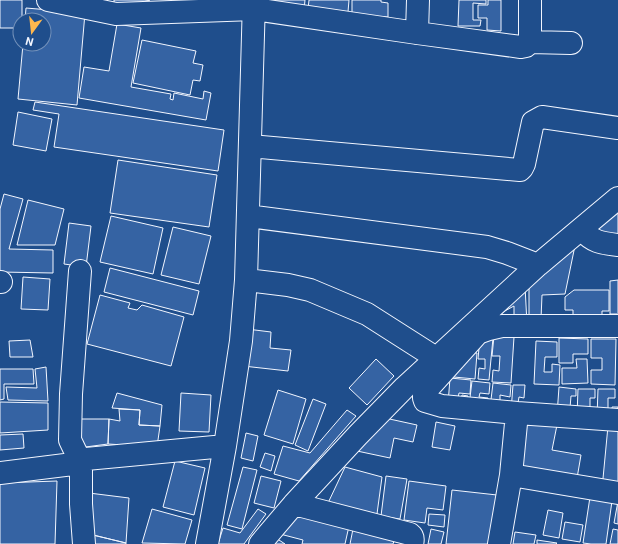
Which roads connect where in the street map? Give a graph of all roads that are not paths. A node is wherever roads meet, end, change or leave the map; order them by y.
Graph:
1 (48, 0) edge
2 (418, 0) edge
3 (530, 0) edge
4 (254, 4) edge
5 (417, 33) junction
6 (530, 42) junction
7 (571, 43) dead end
8 (618, 128) edge
9 (250, 146) junction
10 (618, 198) edge
11 (248, 216) junction
12 (581, 228) junction
13 (618, 245) edge
14 (538, 265) junction
15 (80, 271) dead end
16 (246, 280) junction
17 (618, 326) edge
18 (436, 358) junction
19 (517, 413) junction
20 (618, 420) edge
21 (225, 446) junction
22 (82, 463) junction
23 (0, 472) edge
24 (511, 475) junction
25 (618, 493) edge
26 (294, 504) junction
27 (84, 544) edge
28 (207, 544) edge
29 (260, 544) edge
30 (412, 544) edge
31 (499, 544) edge

1 - 4 street
2 - 5 street
3 - 6 street
4 - 5 street
4 - 9 street
5 - 6 street
6 - 7 street
8 - 9 street
9 - 11 street
10 - 12 street
11 - 14 street
11 - 16 street
12 - 13 street
12 - 14 street
14 - 18 street
15 - 22 street
16 - 18 street
16 - 21 street
17 - 19 street
18 - 26 street
19 - 20 street
19 - 24 street
21 - 22 street
21 - 28 street
22 - 23 street
22 - 27 street
24 - 25 street
24 - 31 street
26 - 29 street
26 - 30 street

